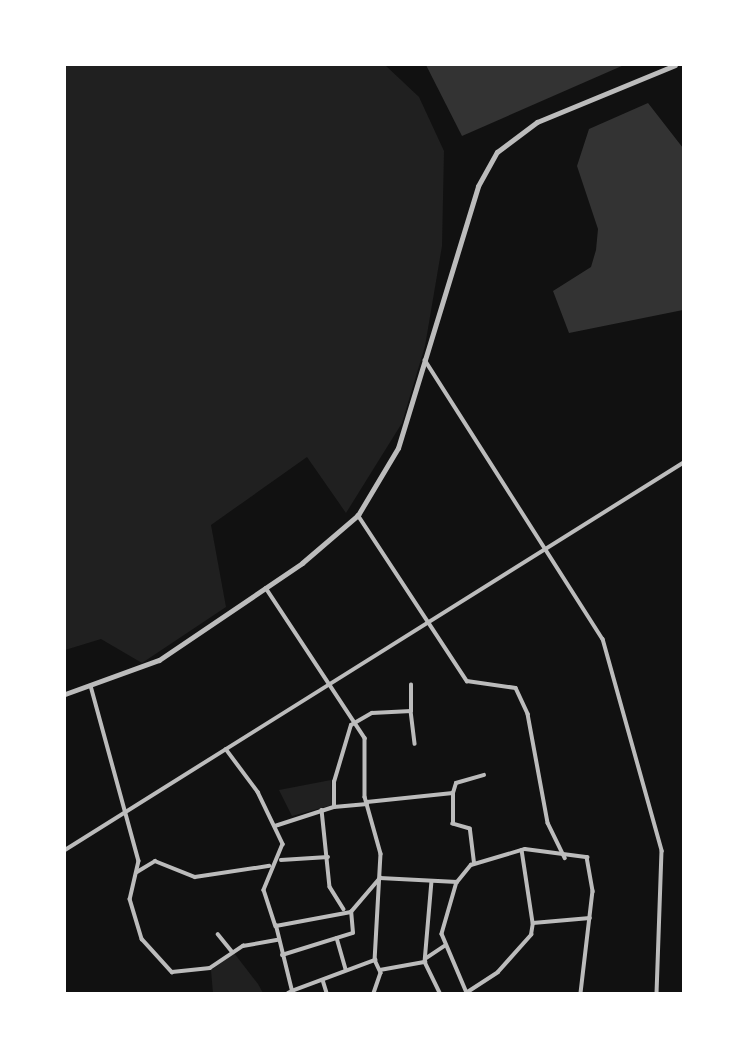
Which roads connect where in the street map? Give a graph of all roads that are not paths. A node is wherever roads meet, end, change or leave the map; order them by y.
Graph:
1 (675, 65) edge
2 (425, 360) junction
3 (683, 463) edge
4 (358, 515) junction
5 (545, 547) junction
6 (266, 588) junction
7 (428, 622) junction
8 (91, 685) junction
9 (411, 685) dead end
10 (327, 686) junction
11 (65, 694) edge
12 (411, 711) junction
13 (355, 722) junction
14 (415, 744) dead end
15 (226, 750) junction
16 (484, 775) dead end
17 (453, 793) junction
18 (367, 803) junction
19 (334, 807) junction
20 (322, 810) junction
21 (125, 811) junction
22 (275, 826) junction
23 (522, 849) junction
24 (65, 850) edge
25 (328, 857) junction
26 (565, 858) junction
27 (281, 860) junction
28 (474, 864) junction
29 (270, 866) junction
30 (135, 873) junction
31 (380, 878) junction
32 (432, 881) junction
33 (457, 883) junction
34 (344, 909) junction
35 (351, 912) junction
36 (591, 918) junction
37 (533, 923) junction
38 (276, 926) junction
39 (218, 934) dead end
40 (337, 939) junction
41 (277, 940) junction
42 (444, 945) junction
43 (233, 951) junction
44 (282, 956) junction
45 (374, 960) junction
46 (425, 961) junction
47 (380, 970) junction
48 (346, 971) junction
49 (323, 980) junction
50 (290, 992) edge
51 (327, 993) edge
52 (374, 993) edge
53 (440, 993) edge
54 (466, 993) edge
55 (581, 993) edge
56 (657, 993) edge

1 - 2 street
2 - 4 street
2 - 5 street
3 - 5 street
4 - 6 street
4 - 7 street
5 - 7 street
5 - 56 street
6 - 8 street
6 - 10 street
7 - 10 street
7 - 26 street
8 - 11 street
8 - 21 street
9 - 12 street
10 - 13 street
10 - 15 street
12 - 13 street
12 - 14 street
13 - 18 street
13 - 19 street
15 - 21 street
15 - 22 street
16 - 17 street
17 - 18 street
17 - 28 street
18 - 19 street
18 - 31 street
19 - 20 street
20 - 22 street
20 - 25 street
21 - 24 street
21 - 30 street
22 - 27 street
23 - 26 street
23 - 28 street
23 - 37 street
25 - 27 street
25 - 34 street
26 - 36 street
27 - 29 street
28 - 33 street
29 - 30 street
29 - 38 street
30 - 43 street
31 - 32 street
31 - 35 street
31 - 45 street
32 - 33 street
32 - 46 street
33 - 42 street
34 - 35 street
34 - 38 street
35 - 40 street
36 - 37 street
36 - 55 street
37 - 54 street
38 - 41 street
39 - 43 street
40 - 44 street
40 - 48 street
41 - 43 street
41 - 44 street
42 - 46 street
42 - 54 street
44 - 50 street
45 - 47 street
45 - 48 street
46 - 47 street
46 - 53 street
47 - 52 street
48 - 49 street
49 - 50 street
49 - 51 street

